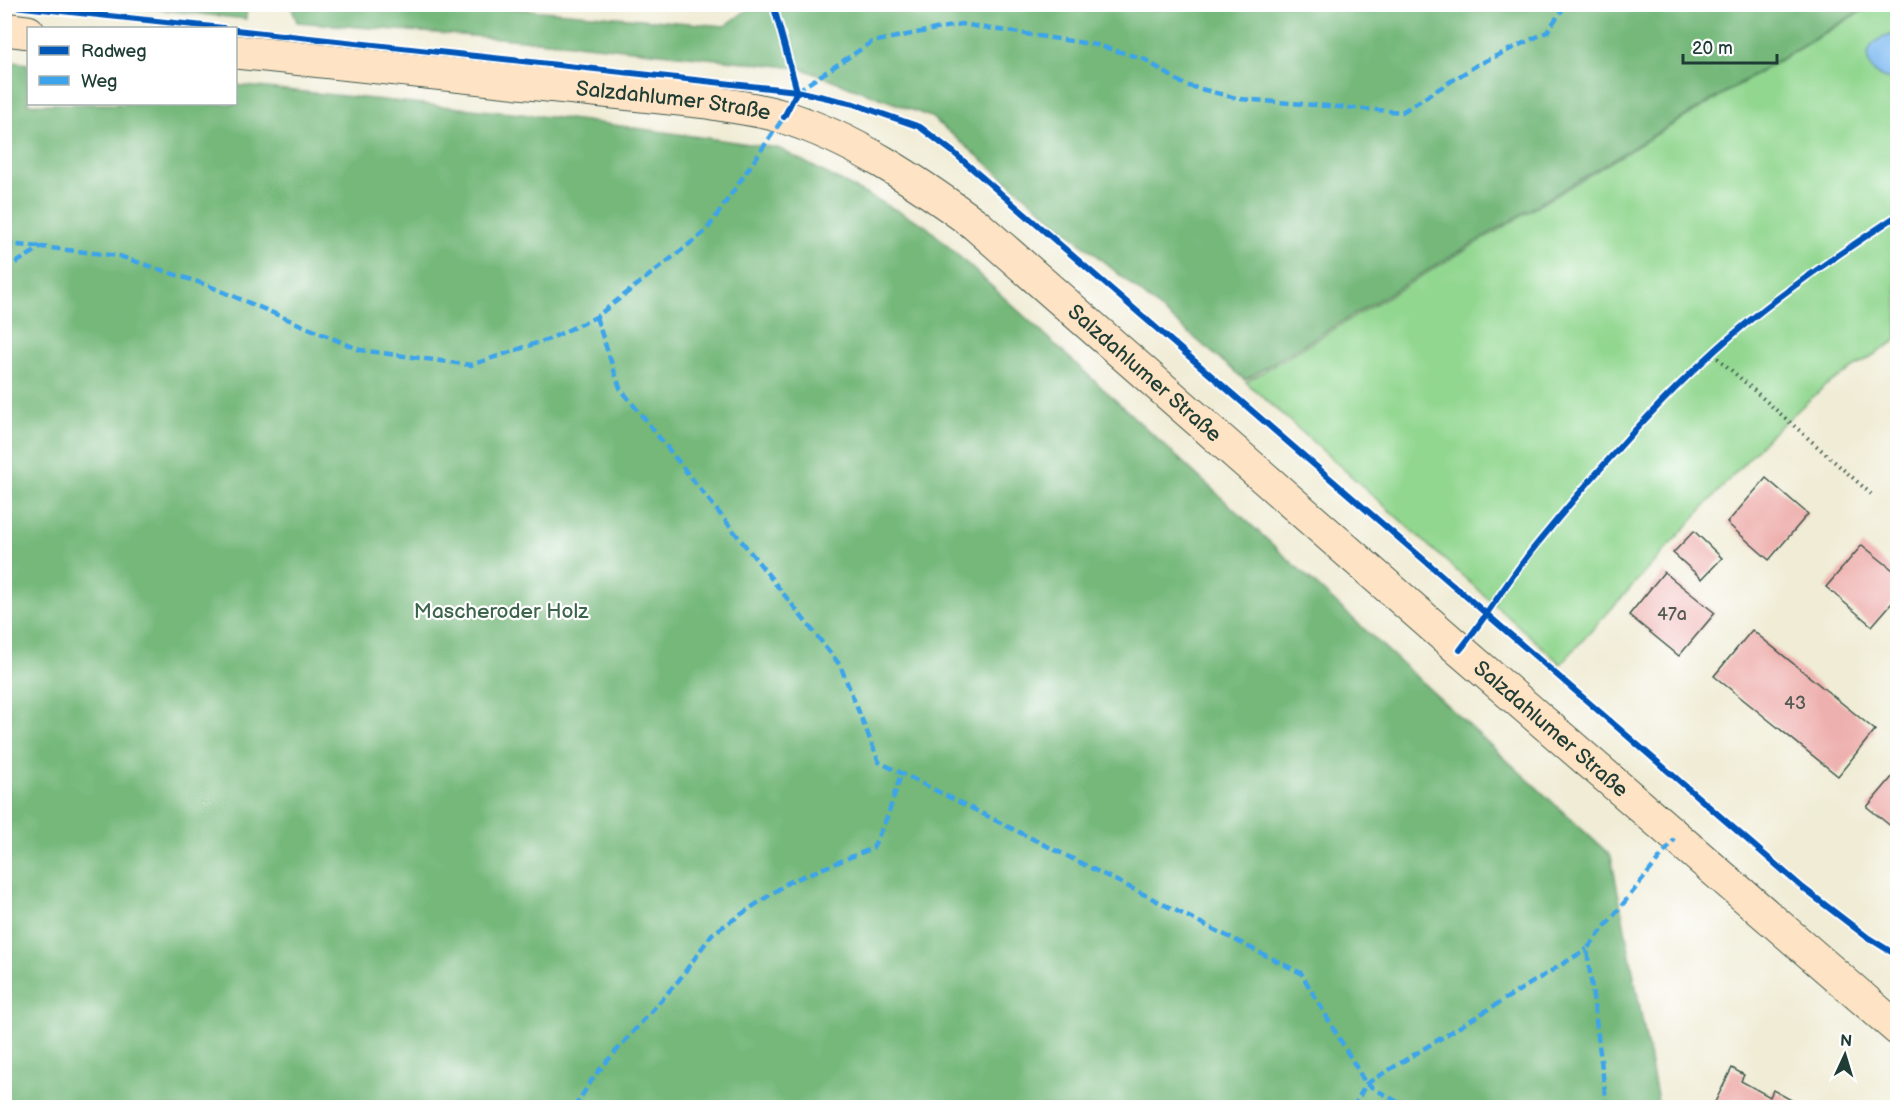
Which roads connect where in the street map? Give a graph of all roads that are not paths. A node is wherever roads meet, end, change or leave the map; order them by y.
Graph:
1 (4, 30) edge
2 (27, 32) edge
3 (237, 52) edge
4 (1898, 1029) edge

1 - 2 main road
3 - 4 main road, Salzdahlumer Straße

